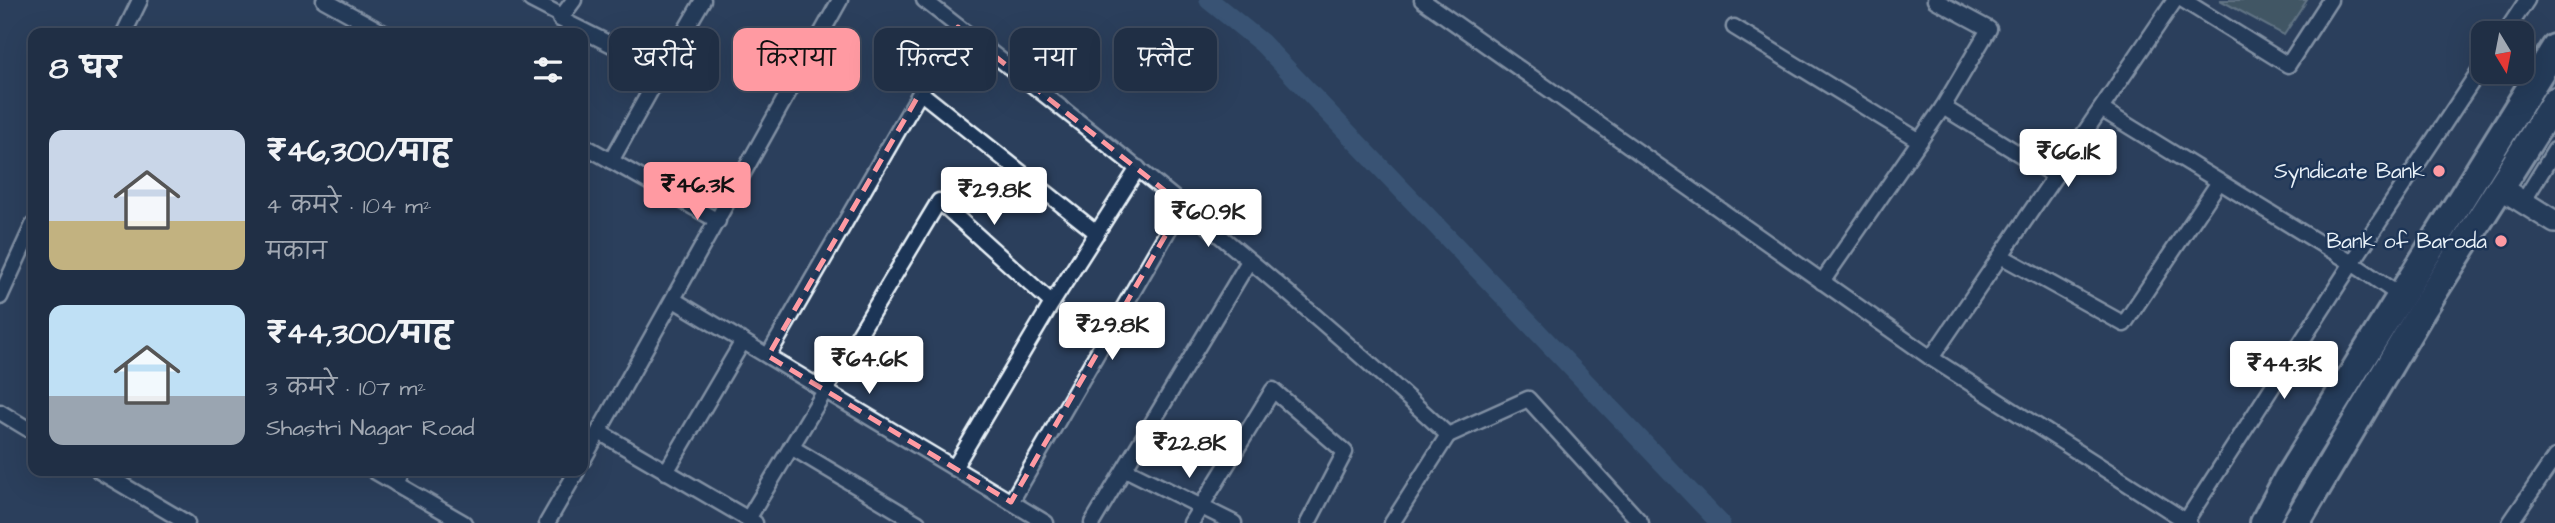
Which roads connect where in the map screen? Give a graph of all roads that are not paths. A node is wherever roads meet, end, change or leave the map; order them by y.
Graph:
1 (140, 0) edge
2 (324, 0) edge
3 (531, 0) edge
4 (574, 0) edge
5 (703, 0) edge
6 (840, 0) edge
7 (924, 0) edge
8 (1422, 0) edge
9 (1935, 0) edge
10 (2175, 0) edge
11 (2183, 0) edge
12 (2330, 0) edge
13 (2527, 0) edge
14 (562, 16) junction
15 (2513, 21) edge
16 (958, 27) junction
17 (1734, 27) dead end
18 (126, 28) edge
19 (375, 28) edge
20 (578, 28) edge
21 (687, 28) edge
22 (588, 33) edge
23 (609, 44) edge
24 (2555, 48) edge
25 (2471, 83) edge
26 (650, 91) edge
27 (920, 92) junction
28 (2555, 101) edge
29 (1942, 107) junction
30 (2101, 109) junction
31 (1920, 141) junction
32 (588, 148) edge
33 (2555, 150) edge
34 (611, 161) junction
35 (1138, 168) junction
36 (2055, 176) junction
37 (2488, 181) junction
38 (2219, 182) junction
39 (2523, 202) junction
40 (1183, 205) junction
41 (718, 221) junction
42 (2555, 222) edge
43 (1097, 233) junction
44 (28, 236) edge
45 (2001, 256) junction
46 (1249, 261) junction
47 (2352, 263) junction
48 (1822, 282) junction
49 (2399, 295) junction
50 (0, 297) edge
51 (674, 300) junction
52 (1052, 303) junction
53 (744, 341) junction
54 (768, 356) junction
55 (1931, 358) junction
56 (825, 390) junction
57 (0, 412) edge
58 (28, 429) edge
59 (599, 432) junction
60 (1448, 435) junction
61 (791, 447) junction
62 (588, 451) edge
63 (2555, 457) edge
64 (954, 468) junction
65 (1125, 468) junction
66 (666, 472) junction
67 (107, 476) edge
68 (574, 476) edge
69 (399, 477) edge
70 (1011, 502) junction
71 (1201, 505) junction
72 (752, 521) edge
73 (2188, 522) edge
74 (187, 523) edge
75 (464, 523) edge
76 (547, 523) edge
77 (918, 523) edge
78 (1046, 523) edge
79 (1092, 523) edge
80 (1191, 523) edge
81 (1234, 523) edge
82 (1308, 523) edge
83 (1392, 523) edge
84 (1641, 523) edge
85 (2264, 523) edge
86 (2296, 523) edge
87 (2510, 523) edge

1 - 18 street
2 - 19 street
3 - 14 street
4 - 14 street
5 - 21 street
6 - 41 street
7 - 16 street
8 - 48 street
9 - 29 street
10 - 30 street
11 - 12 street
13 - 15 street
14 - 20 street
16 - 27 street
16 - 35 street
17 - 31 street
22 - 23 street
24 - 37 highway
25 - 47 street
26 - 34 street
27 - 43 street
27 - 54 street
28 - 37 highway
29 - 31 street
29 - 36 street
30 - 36 street
30 - 38 street
31 - 48 street
32 - 34 street
33 - 39 street
34 - 41 street
35 - 40 street
35 - 43 street
36 - 45 street
37 - 39 street
37 - 49 highway
37 - 86 highway
38 - 45 street
38 - 47 street
39 - 42 street
40 - 46 street
40 - 70 street
41 - 51 street
43 - 52 street
44 - 50 street
45 - 55 street
46 - 60 street
46 - 65 street
47 - 49 street
47 - 73 street
48 - 55 street
49 - 85 highway
51 - 53 street
51 - 59 street
52 - 56 street
52 - 64 street
53 - 54 street
53 - 66 street
54 - 56 street
55 - 73 street
56 - 61 street
56 - 64 street
57 - 58 street
59 - 62 street
59 - 66 street
60 - 83 street
60 - 84 street
61 - 72 street
61 - 77 street
63 - 87 street
64 - 70 street
65 - 71 street
65 - 79 street
66 - 72 street
67 - 74 street
68 - 76 street
69 - 75 street
70 - 78 street
71 - 80 street
71 - 81 street
71 - 82 street

